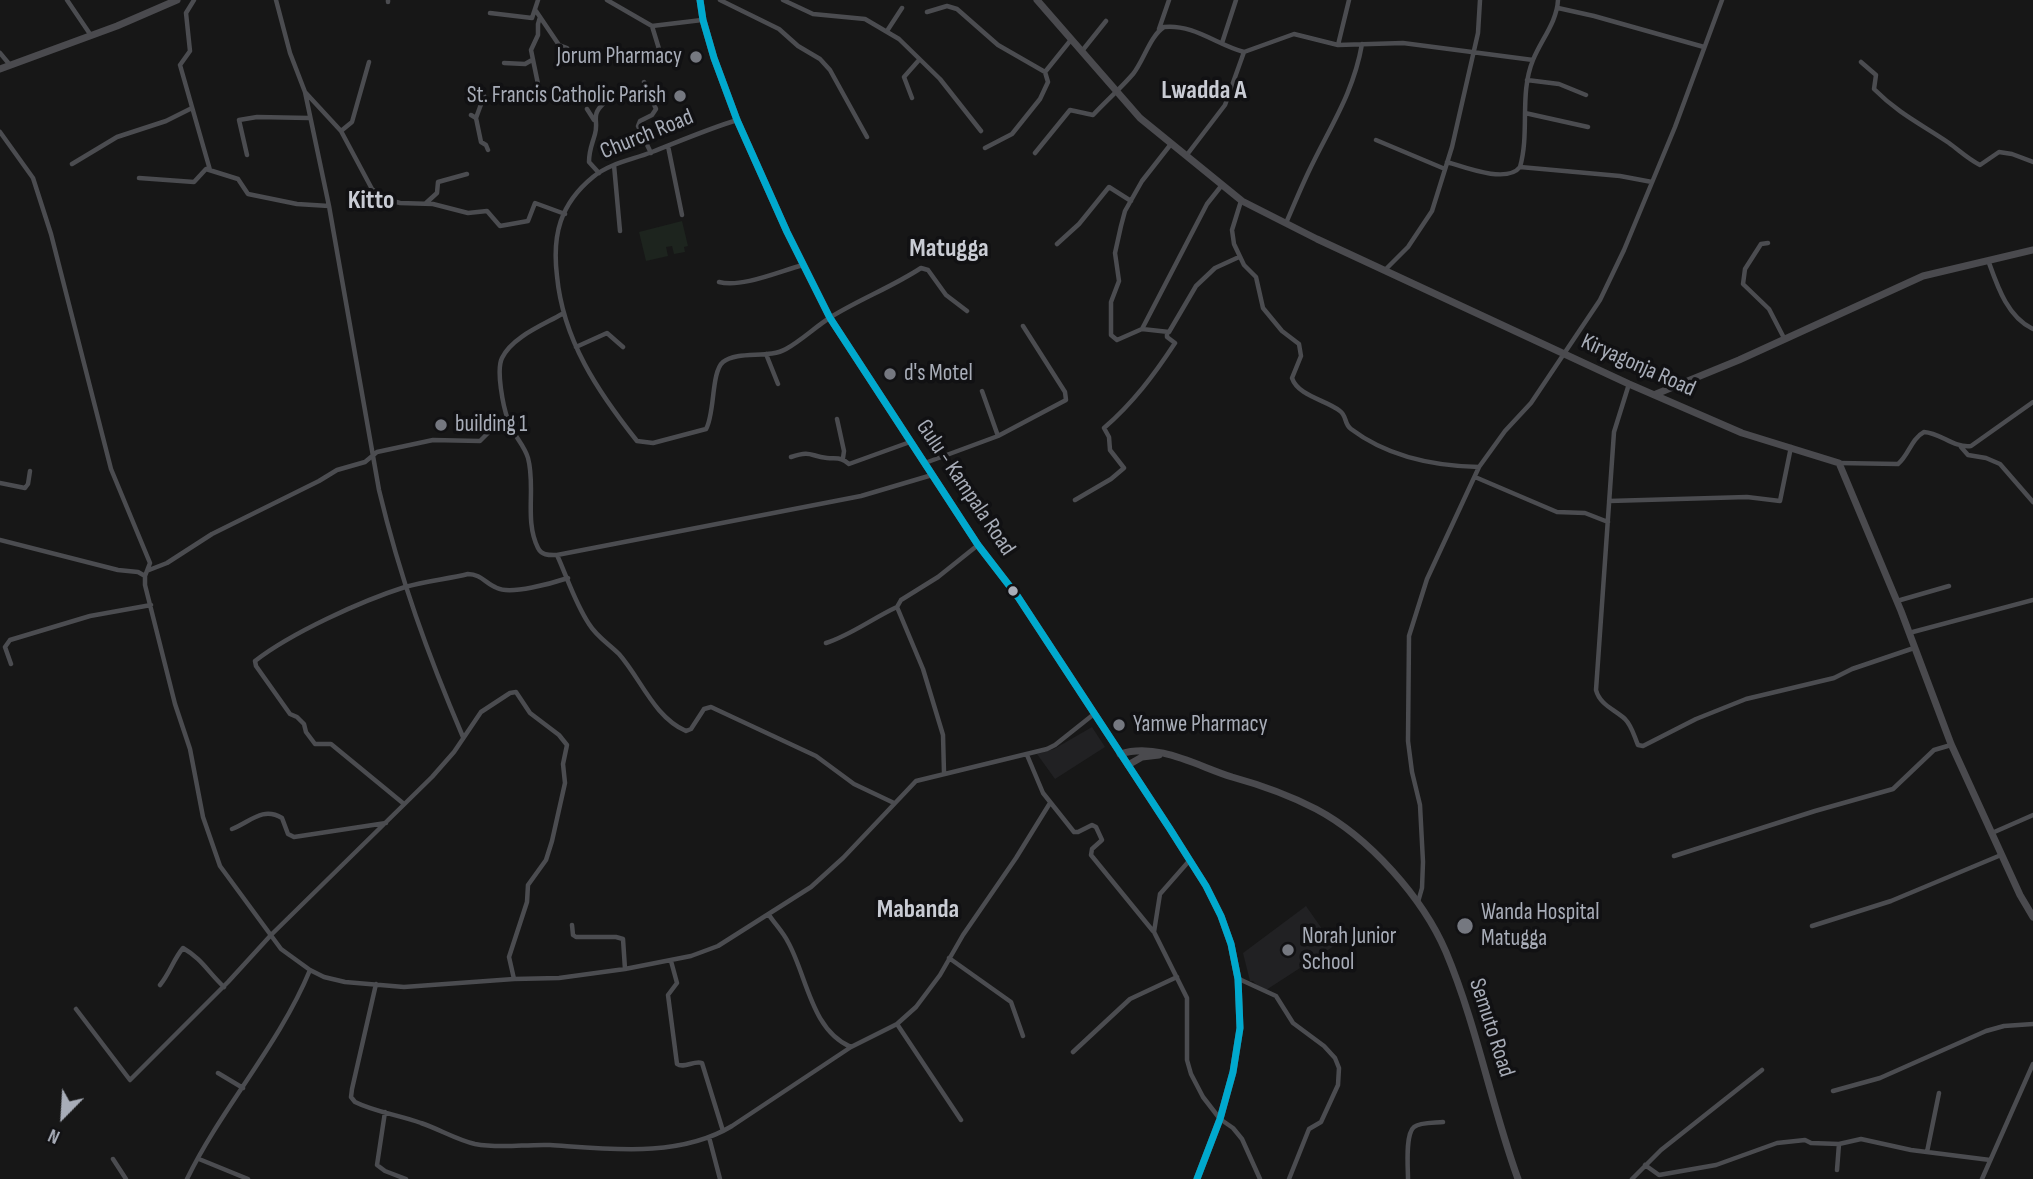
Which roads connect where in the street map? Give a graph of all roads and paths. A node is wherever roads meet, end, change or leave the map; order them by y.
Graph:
1 (67, 0) edge
2 (177, 0) edge
3 (194, 0) edge
4 (276, 0) edge
5 (538, 0) edge
6 (607, 0) edge
7 (701, 0) edge
8 (724, 0) edge
9 (783, 0) edge
10 (1037, 0) edge
11 (1169, 0) edge
12 (1236, 0) edge
13 (1349, 0) edge
14 (1480, 0) edge
15 (1558, 0) edge
16 (1722, 0) edge
17 (1046, 3) edge
18 (902, 8) dead end
19 (1558, 8) junction
20 (536, 11) junction
21 (927, 12) dead end
22 (490, 13) dead end
23 (540, 18) junction
24 (703, 20) junction
25 (1106, 21) dead end
26 (652, 26) junction
27 (887, 31) junction
28 (1158, 31) junction
29 (90, 34) junction
30 (1070, 41) junction
31 (1222, 43) junction
32 (1362, 44) junction
33 (1338, 45) junction
34 (1704, 47) junction
35 (567, 48) dead end
36 (1081, 51) junction
37 (1474, 51) junction
38 (1244, 52) junction
39 (0, 54) edge
40 (532, 60) junction
41 (919, 60) junction
42 (1533, 60) junction
43 (369, 62) dead end
44 (663, 62) dead end
45 (1861, 62) dead end
46 (504, 63) dead end
47 (9, 65) junction
48 (0, 69) edge
49 (1045, 72) junction
50 (1527, 80) junction
51 (644, 82) dead end
52 (538, 84) dead end
53 (305, 92) junction
54 (1115, 92) junction
55 (1586, 95) dead end
56 (484, 96) dead end
57 (912, 98) dead end
58 (604, 103) dead end
59 (192, 108) junction
60 (587, 108) dead end
61 (1525, 113) junction
62 (309, 118) junction
63 (737, 120) junction
64 (594, 121) junction
65 (1588, 127) dead end
66 (341, 131) junction
67 (981, 131) dead end
68 (0, 132) edge
69 (867, 136) dead end
70 (1376, 139) dead end
71 (1171, 144) junction
72 (668, 146) junction
73 (985, 148) dead end
74 (488, 150) dead end
75 (651, 153) junction
76 (1035, 153) dead end
77 (247, 155) dead end
78 (1186, 157) junction
79 (1447, 162) junction
80 (2033, 162) edge
81 (72, 164) dead end
82 (614, 165) junction
83 (1520, 167) junction
84 (1445, 169) junction
85 (210, 170) junction
86 (599, 173) junction
87 (467, 174) dead end
88 (139, 178) dead end
89 (1652, 182) junction
90 (1222, 185) junction
91 (1131, 201) junction
92 (1242, 201) junction
93 (426, 203) junction
94 (329, 206) junction
95 (565, 214) junction
96 (681, 215) dead end
97 (1286, 224) junction
98 (620, 231) dead end
99 (1768, 243) dead end
100 (1057, 244) dead end
101 (2033, 250) edge
102 (1239, 257) junction
103 (1988, 260) junction
104 (803, 264) junction
105 (1384, 271) junction
106 (719, 282) dead end
107 (967, 312) dead end
108 (562, 314) junction
109 (830, 318) junction
110 (1023, 326) dead end
111 (1142, 329) junction
112 (2033, 329) edge
113 (1167, 332) junction
114 (1784, 338) junction
115 (576, 347) junction
116 (623, 347) dead end
117 (766, 354) junction
118 (1563, 354) junction
119 (778, 384) dead end
120 (1629, 384) junction
121 (982, 391) dead end
122 (1656, 394) junction
123 (2033, 402) edge
124 (837, 419) dead end
125 (508, 420) junction
126 (998, 436) junction
127 (911, 442) junction
128 (1791, 447) junction
129 (1961, 447) junction
130 (373, 455) junction
131 (792, 457) dead end
132 (843, 458) junction
133 (925, 463) junction
134 (1839, 463) junction
135 (1479, 467) junction
136 (30, 471) dead end
137 (932, 474) junction
138 (1475, 477) junction
139 (0, 483) edge
140 (1075, 500) dead end
141 (1609, 501) junction
142 (2033, 502) edge
143 (1608, 522) junction
144 (0, 540) edge
145 (978, 545) junction
146 (557, 555) junction
147 (149, 570) junction
148 (145, 576) junction
149 (568, 578) junction
150 (1949, 586) dead end
151 (405, 587) junction
152 (2033, 600) edge
153 (1897, 601) junction
154 (151, 605) junction
155 (897, 607) junction
156 (1909, 633) junction
157 (826, 643) dead end
158 (1915, 648) junction
159 (11, 664) dead end
160 (1094, 714) junction
161 (463, 737) junction
162 (1951, 744) junction
163 (1120, 754) junction
164 (1167, 754) junction
165 (1027, 755) junction
166 (1128, 765) junction
167 (944, 773) junction
168 (894, 803) junction
169 (1050, 803) junction
170 (404, 804) junction
171 (2033, 815) edge
172 (387, 823) junction
173 (232, 829) dead end
174 (1992, 833) junction
175 (2002, 855) junction
176 (1674, 856) dead end
177 (1190, 860) junction
178 (1417, 904) junction
179 (768, 915) junction
180 (2033, 917) edge
181 (572, 925) dead end
182 (1812, 926) dead end
183 (1154, 932) junction
184 (271, 935) junction
185 (948, 958) junction
186 (671, 961) junction
187 (625, 969) junction
188 (310, 970) junction
189 (1177, 977) junction
190 (514, 979) junction
191 (1238, 979) junction
192 (376, 984) junction
193 (160, 985) dead end
194 (224, 987) junction
195 (76, 1009) dead end
196 (897, 1024) junction
197 (2033, 1024) edge
198 (1023, 1037) dead end
199 (851, 1047) junction
200 (1073, 1052) dead end
201 (2033, 1064) edge
202 (1762, 1070) dead end
203 (218, 1073) dead end
204 (243, 1088) junction
205 (1833, 1091) dead end
206 (1939, 1093) dead end
207 (385, 1112) junction
208 (1220, 1119) junction
209 (961, 1120) dead end
210 (1443, 1122) dead end
211 (723, 1131) junction
212 (709, 1137) junction
213 (1839, 1144) junction
214 (1927, 1152) junction
215 (199, 1158) junction
216 (113, 1159) dead end
217 (1990, 1160) junction
218 (1645, 1166) junction
219 (1837, 1170) dead end
220 (126, 1179) edge
221 (187, 1179) edge
222 (248, 1179) edge
223 (406, 1179) edge
224 (720, 1179) edge
225 (1197, 1179) edge
226 (1260, 1179) edge
227 (1289, 1179) edge
228 (1408, 1179) edge
229 (1518, 1179) edge
230 (1632, 1179) edge
231 (1982, 1179) edge

1 - 29 street
2 - 29 street
3 - 59 street
4 - 53 street
5 - 20 street
6 - 26 street
7 - 24 main road, Gulu - Kampala Road
8 - 69 street
9 - 27 street
10 - 17 street, Kiryagonja Road
11 - 28 street
12 - 31 street
13 - 33 street
14 - 37 street
15 - 19 street
16 - 34 street
17 - 30 street, Kiryagonja Road
18 - 27 street
19 - 34 street
19 - 42 street
20 - 22 street
20 - 23 street
21 - 49 street
23 - 35 street
23 - 40 street
24 - 26 street
24 - 63 main road, Gulu - Kampala Road
25 - 36 street
26 - 44 street
27 - 41 street
28 - 31 street
28 - 54 street
29 - 47 street
30 - 36 street, Kiryagonja Road
30 - 49 street
31 - 38 street
32 - 33 street
32 - 37 street
32 - 97 street
33 - 38 street
34 - 89 street
36 - 54 street, Kiryagonja Road
37 - 42 street
37 - 79 street
38 - 78 street
39 - 47 street
40 - 46 street
40 - 52 street
41 - 57 street
41 - 67 street
42 - 50 street
43 - 66 street
45 - 80 street
47 - 48 street
49 - 73 street
50 - 55 street
50 - 61 street
51 - 75 street
53 - 62 street
53 - 66 street
54 - 71 street, Kiryagonja Road
54 - 76 street
56 - 74 street
58 - 64 street
59 - 81 street
59 - 85 street
60 - 64 street
61 - 65 street
61 - 83 street
62 - 77 street
62 - 94 street
63 - 72 street, Church Road
63 - 104 main road, Gulu - Kampala Road
64 - 86 street
66 - 93 street
68 - 147 street
70 - 84 street
71 - 78 street, Kiryagonja Road
71 - 91 street
72 - 75 street, Church Road
72 - 96 street
75 - 82 street, Church Road
78 - 90 street, Kiryagonja Road
79 - 83 street
79 - 84 street
82 - 86 street, Church Road
82 - 98 street
83 - 89 street
84 - 105 street
85 - 88 street
85 - 94 street
86 - 95 street, Church Road
87 - 93 street
89 - 118 street
90 - 92 street, Kiryagonja Road
90 - 111 street
91 - 100 street
91 - 111 street
92 - 97 street, Kiryagonja Road
92 - 102 street
93 - 95 street
94 - 130 street
95 - 108 street, Church Road
97 - 105 street, Kiryagonja Road
99 - 114 street
101 - 103 street
102 - 113 street
102 - 135 street
103 - 112 street
103 - 114 street
104 - 106 street
104 - 109 main road, Gulu - Kampala Road
105 - 118 street, Kiryagonja Road
107 - 109 street
108 - 115 street, Church Road
108 - 125 street
109 - 117 street
109 - 127 main road, Gulu - Kampala Road
110 - 126 street
111 - 113 street
113 - 140 street
114 - 122 street
115 - 116 street
115 - 117 street, Church Road
117 - 119 street
118 - 120 street, Kiryagonja Road
118 - 135 street
120 - 122 street, Kiryagonja Road
120 - 141 street
121 - 126 street
122 - 128 street, Kiryagonja Road
123 - 129 street
124 - 132 street
125 - 130 street
125 - 146 street
126 - 133 street
127 - 132 street
127 - 133 main road, Gulu - Kampala Road
128 - 134 street, Kiryagonja Road
128 - 141 street
129 - 134 street
129 - 142 street
130 - 147 street
130 - 151 street
131 - 132 street
133 - 137 main road, Gulu - Kampala Road
134 - 153 street
135 - 138 street
136 - 139 street
137 - 145 main road, Gulu - Kampala Road
137 - 146 street
138 - 143 street
138 - 178 street
141 - 143 street
143 - 158 street
144 - 148 street
145 - 155 street
145 - 160 main road, Gulu - Kampala Road
146 - 149 street
147 - 148 street
148 - 154 street
149 - 151 street
149 - 168 street
150 - 153 street
151 - 161 street
151 - 170 street
152 - 156 street
153 - 156 street
154 - 159 street
154 - 184 street
155 - 157 street
155 - 167 street
156 - 158 street
158 - 162 street
160 - 163 main road, Gulu - Kampala Road
160 - 165 street
161 - 170 street
161 - 190 street
162 - 174 street
162 - 176 street
163 - 164 street, Semuto Road
163 - 166 main road, Gulu - Kampala Road
164 - 166 street
164 - 178 street, Semuto Road
165 - 167 street
165 - 169 street
166 - 177 main road, Gulu - Kampala Road
167 - 168 street
168 - 179 street
169 - 183 street
169 - 185 street
170 - 172 street
171 - 174 street
172 - 173 street
172 - 184 street
174 - 175 street
175 - 180 street
175 - 182 street
177 - 183 street
177 - 191 main road, Gulu - Kampala Road
178 - 229 street, Semuto Road
179 - 186 street
179 - 199 street
181 - 187 street
183 - 189 street
184 - 188 street
184 - 194 street
185 - 196 street
185 - 198 street
186 - 187 street
186 - 211 street
187 - 190 street
188 - 192 street
188 - 204 street
189 - 200 street
189 - 208 street
190 - 192 street
191 - 208 main road, Gulu - Kampala Road
191 - 227 street
192 - 207 street
193 - 194 street
194 - 195 street
196 - 199 street
196 - 209 street
197 - 205 street
199 - 211 street
201 - 217 street
202 - 218 street
203 - 204 street
204 - 215 street
206 - 214 street
207 - 212 street
207 - 223 street
208 - 225 main road, Gulu - Kampala Road
208 - 226 street
210 - 228 street
211 - 212 street
212 - 224 street
213 - 214 street
213 - 218 street
213 - 219 street
214 - 217 street
215 - 221 street
215 - 222 street
216 - 220 street
217 - 231 street
218 - 230 street

